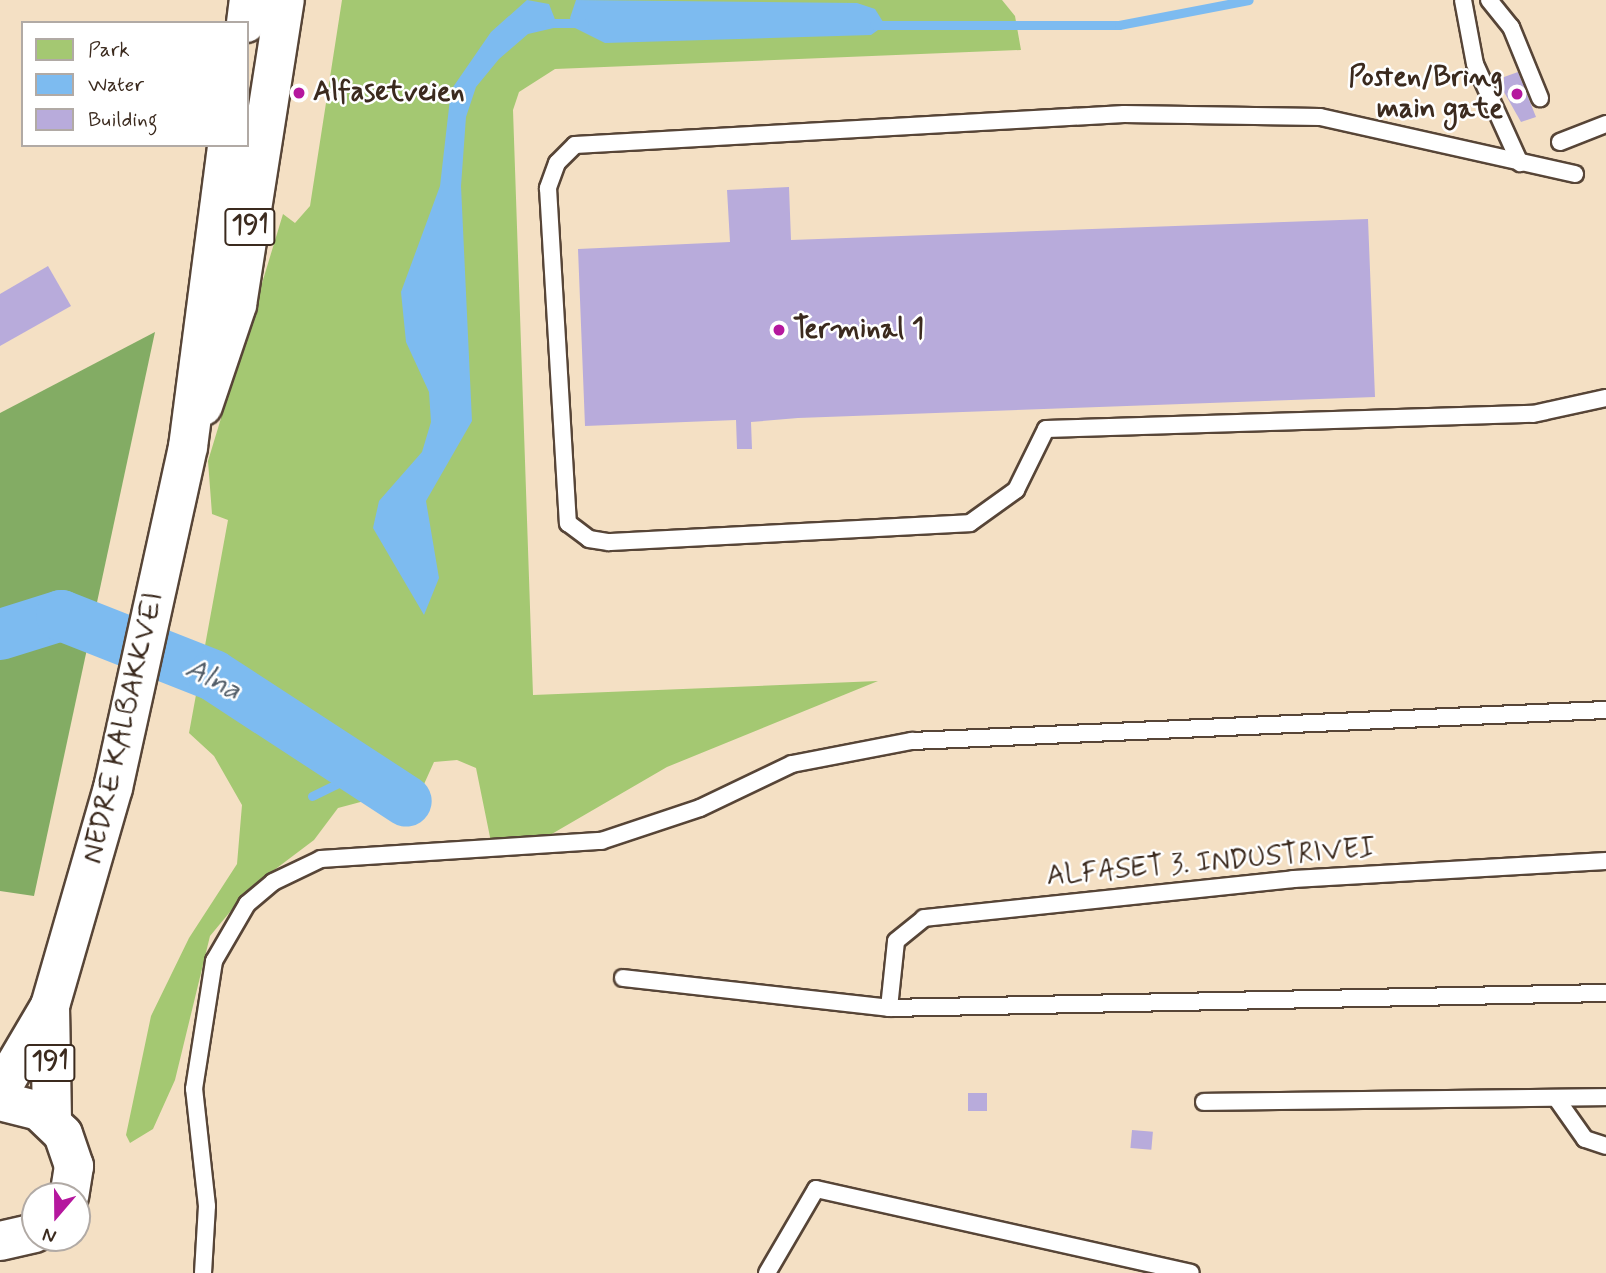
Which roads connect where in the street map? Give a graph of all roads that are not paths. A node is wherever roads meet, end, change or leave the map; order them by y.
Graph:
1 (250, 0) edge
2 (285, 0) edge
3 (1463, 0) edge
4 (1489, 0) edge
5 (246, 21) edge
6 (1540, 98) dead end
7 (1600, 126) edge
8 (1560, 142) dead end
9 (227, 147) edge
10 (1520, 163) junction
11 (1575, 174) dead end
12 (1606, 398) edge
13 (188, 447) junction
14 (1606, 710) edge
15 (1606, 861) edge
16 (623, 978) dead end
17 (1606, 993) edge
18 (50, 1006) junction
19 (889, 1008) junction
20 (0, 1091) edge
21 (1606, 1097) edge
22 (1556, 1098) junction
23 (0, 1101) edge
24 (1204, 1102) dead end
25 (52, 1121) junction
26 (1606, 1146) edge
27 (70, 1182) edge
28 (204, 1273) edge
29 (767, 1273) edge
30 (1191, 1273) edge

1 - 5 highway
2 - 13 highway, NEDRE KALBAKKVEI / 191
3 - 10 lane
4 - 6 lane
7 - 8 lane
9 - 13 highway, NEDRE KALBAKKVEI / 191
10 - 11 lane
10 - 12 lane
13 - 18 highway, NEDRE KALBAKKVEI / 191
14 - 28 lane
15 - 19 lane, ALFASET 3. INDUSTRIVEI
16 - 19 lane
17 - 19 lane
18 - 20 highway, NEDRE KALBAKKVEI / 191
18 - 25 highway, NEDRE KALBAKKVEI / 191
21 - 22 lane
22 - 24 lane
22 - 26 lane
23 - 25 highway
25 - 27 highway
29 - 30 lane

